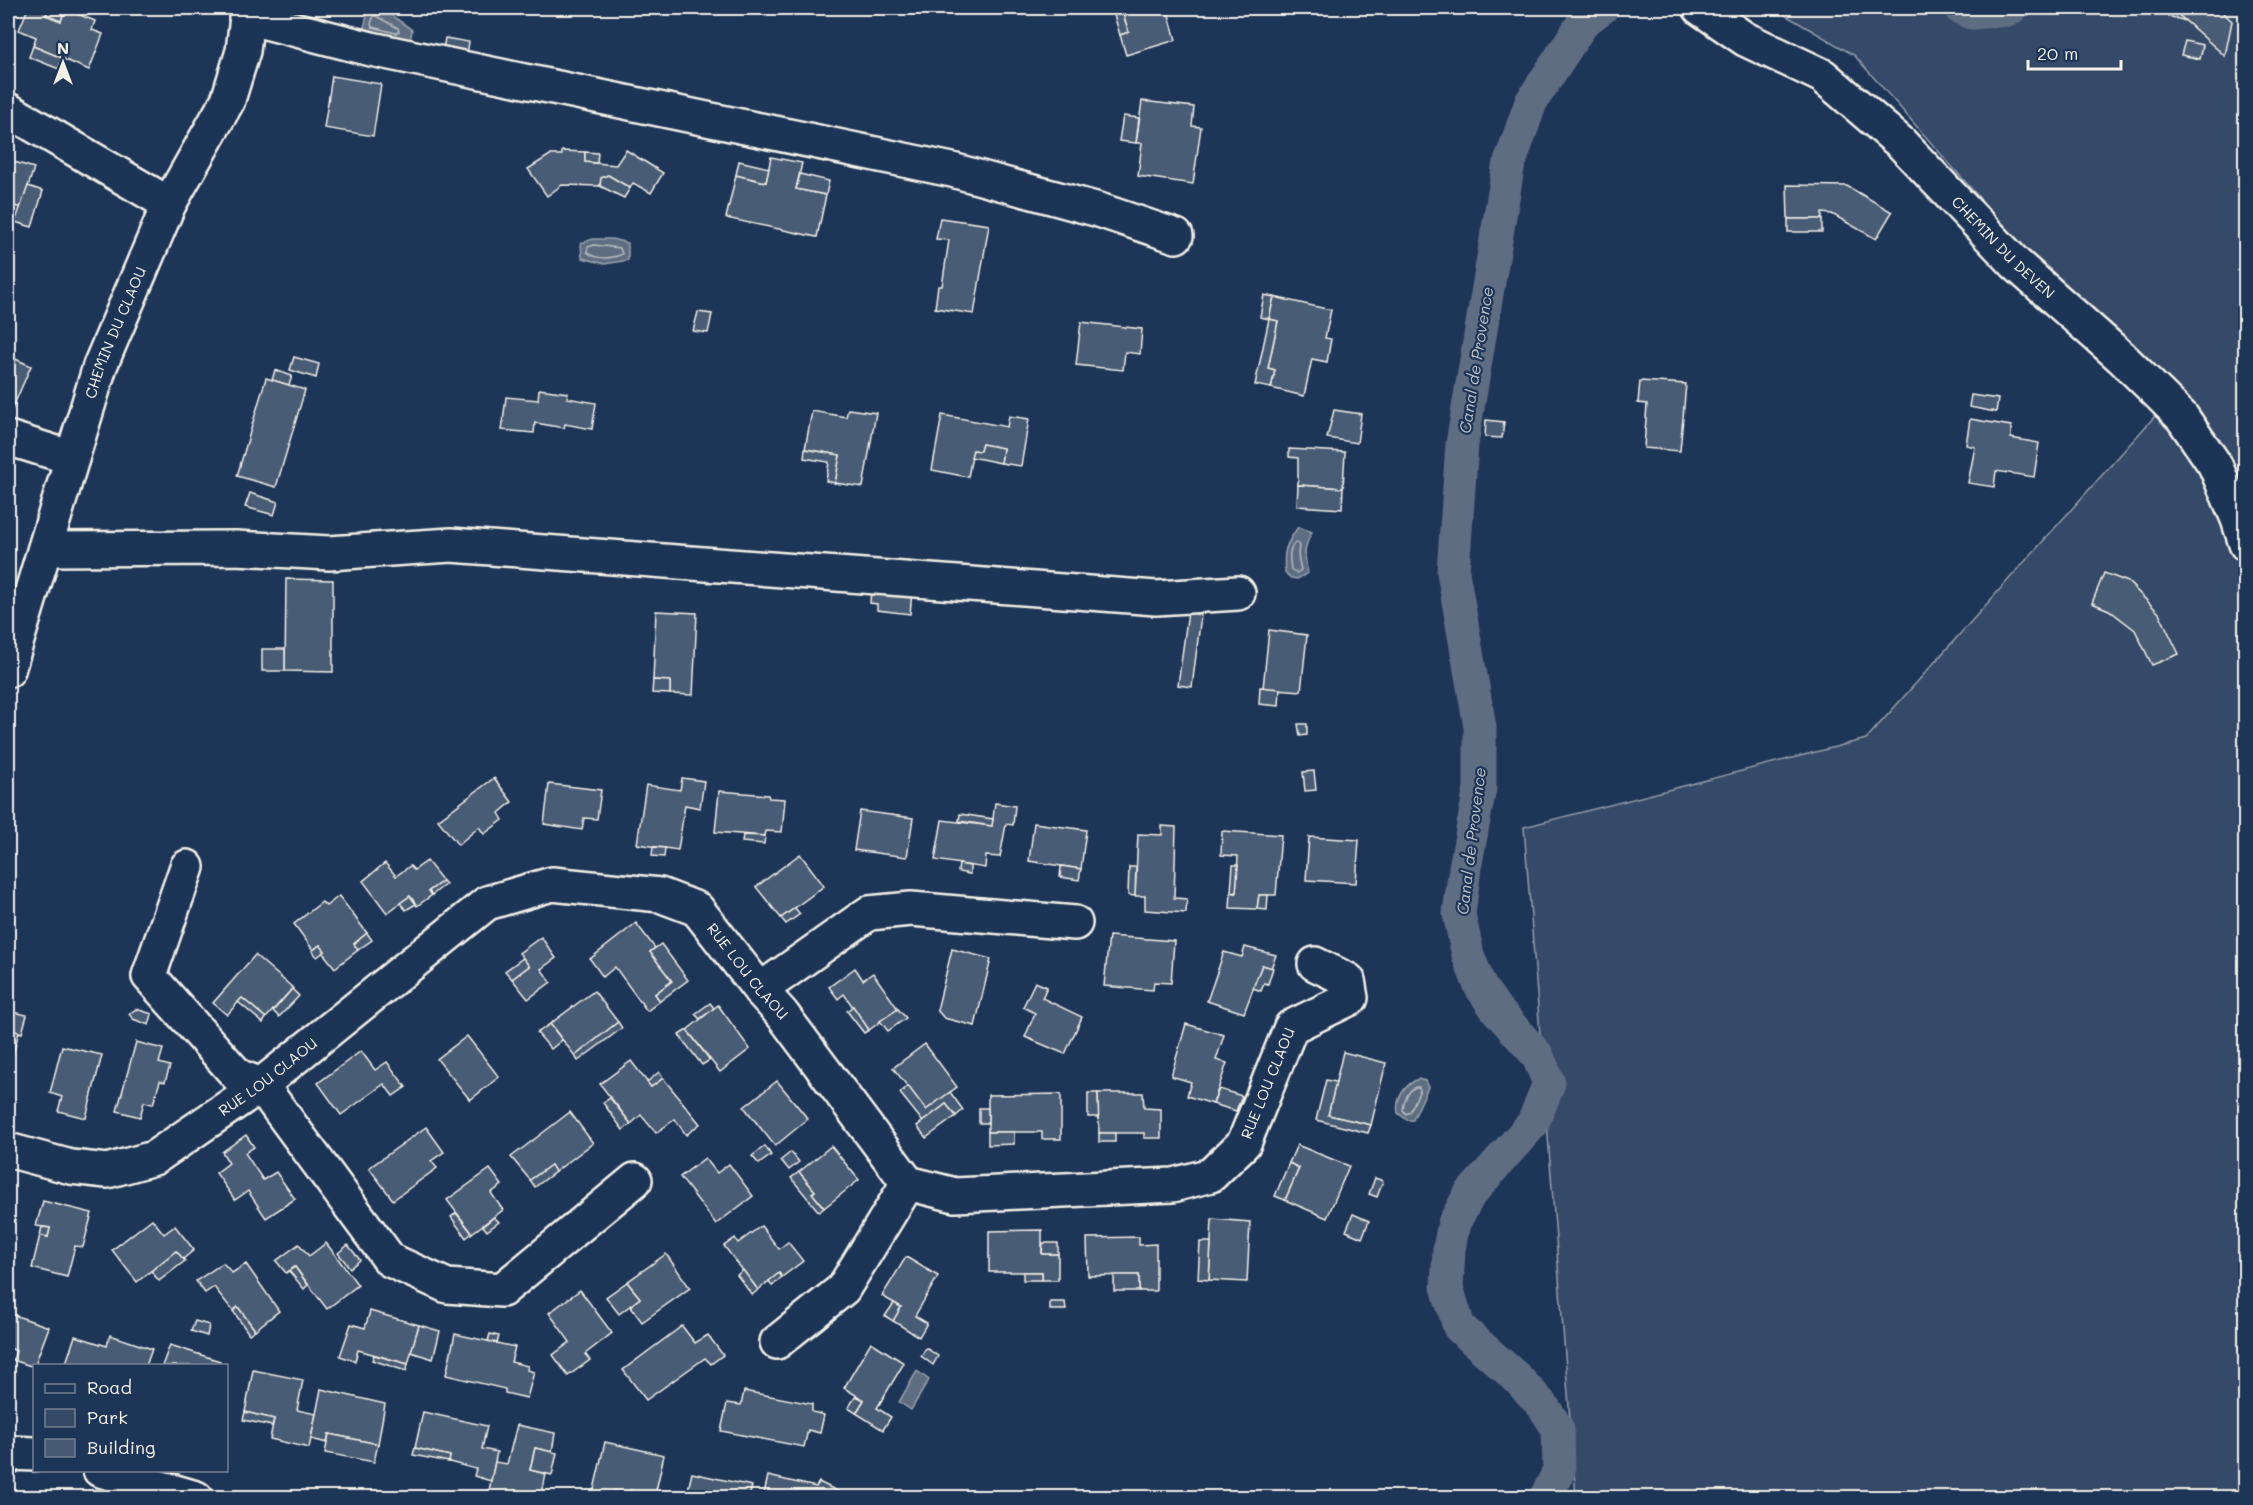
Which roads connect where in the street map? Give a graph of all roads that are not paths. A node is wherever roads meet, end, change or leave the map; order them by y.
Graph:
1 (1700, 8) edge
2 (247, 12) edge
3 (8, 110) edge
4 (169, 204) junction
5 (1176, 236) dead end
6 (8, 438) edge
7 (72, 458) junction
8 (2246, 544) edge
9 (45, 549) junction
10 (1238, 593) dead end
11 (8, 670) edge
12 (187, 867) dead end
13 (1075, 923) dead end
14 (1315, 964) dead end
15 (760, 990) junction
16 (261, 1085) junction
17 (8, 1150) edge
18 (635, 1180) dead end
19 (908, 1183) junction
20 (777, 1342) dead end
21 (33, 1454) edge
22 (8, 1457) edge
23 (107, 1472) edge
24 (196, 1497) edge

1 - 8 street, CHEMIN DU DEVEN
2 - 4 street, CHEMIN DU CLAOU
2 - 5 street
3 - 4 street
4 - 7 street, CHEMIN DU CLAOU
6 - 7 street
7 - 9 street, CHEMIN DU CLAOU
9 - 10 street
9 - 11 street, CHEMIN DU CLAOU
12 - 16 street
13 - 15 street
14 - 19 street, RUE LOU CLAOU
15 - 16 street, RUE LOU CLAOU
15 - 19 street, RUE LOU CLAOU
16 - 17 street, RUE LOU CLAOU
16 - 18 street
19 - 20 street
21 - 22 street
23 - 24 street

